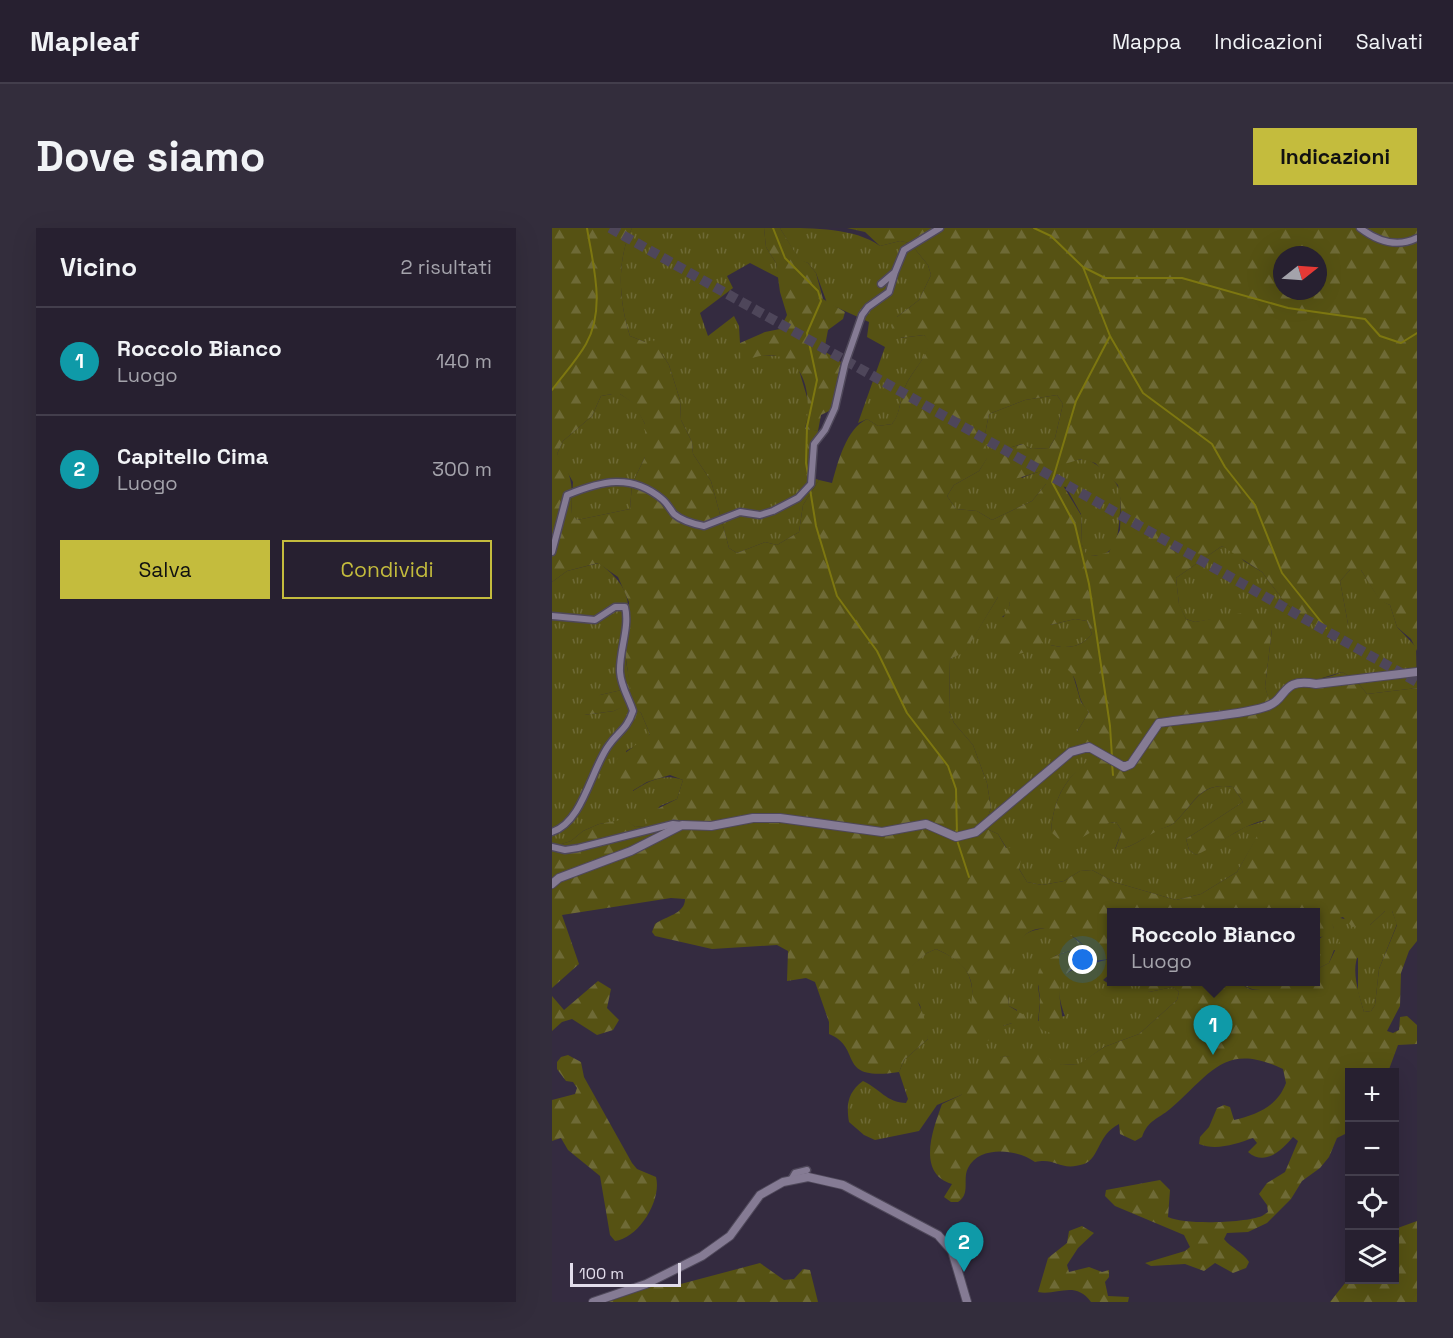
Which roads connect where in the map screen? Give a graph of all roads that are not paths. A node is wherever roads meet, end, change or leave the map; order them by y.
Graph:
1 (940, 228) edge
2 (1360, 228) edge
3 (1417, 238) edge
4 (895, 272) junction
5 (881, 284) dead end
6 (552, 552) edge
7 (552, 616) edge
8 (1417, 672) edge
9 (682, 825) junction
10 (552, 832) edge
11 (552, 847) edge
12 (552, 884) edge
13 (807, 1170) dead end
14 (791, 1180) junction
15 (593, 1302) edge
16 (968, 1302) edge

1 - 4 street
2 - 3 street
4 - 5 street
4 - 6 street
7 - 10 street
8 - 9 street
9 - 11 street
9 - 12 street
13 - 14 street
14 - 15 street
14 - 16 street

